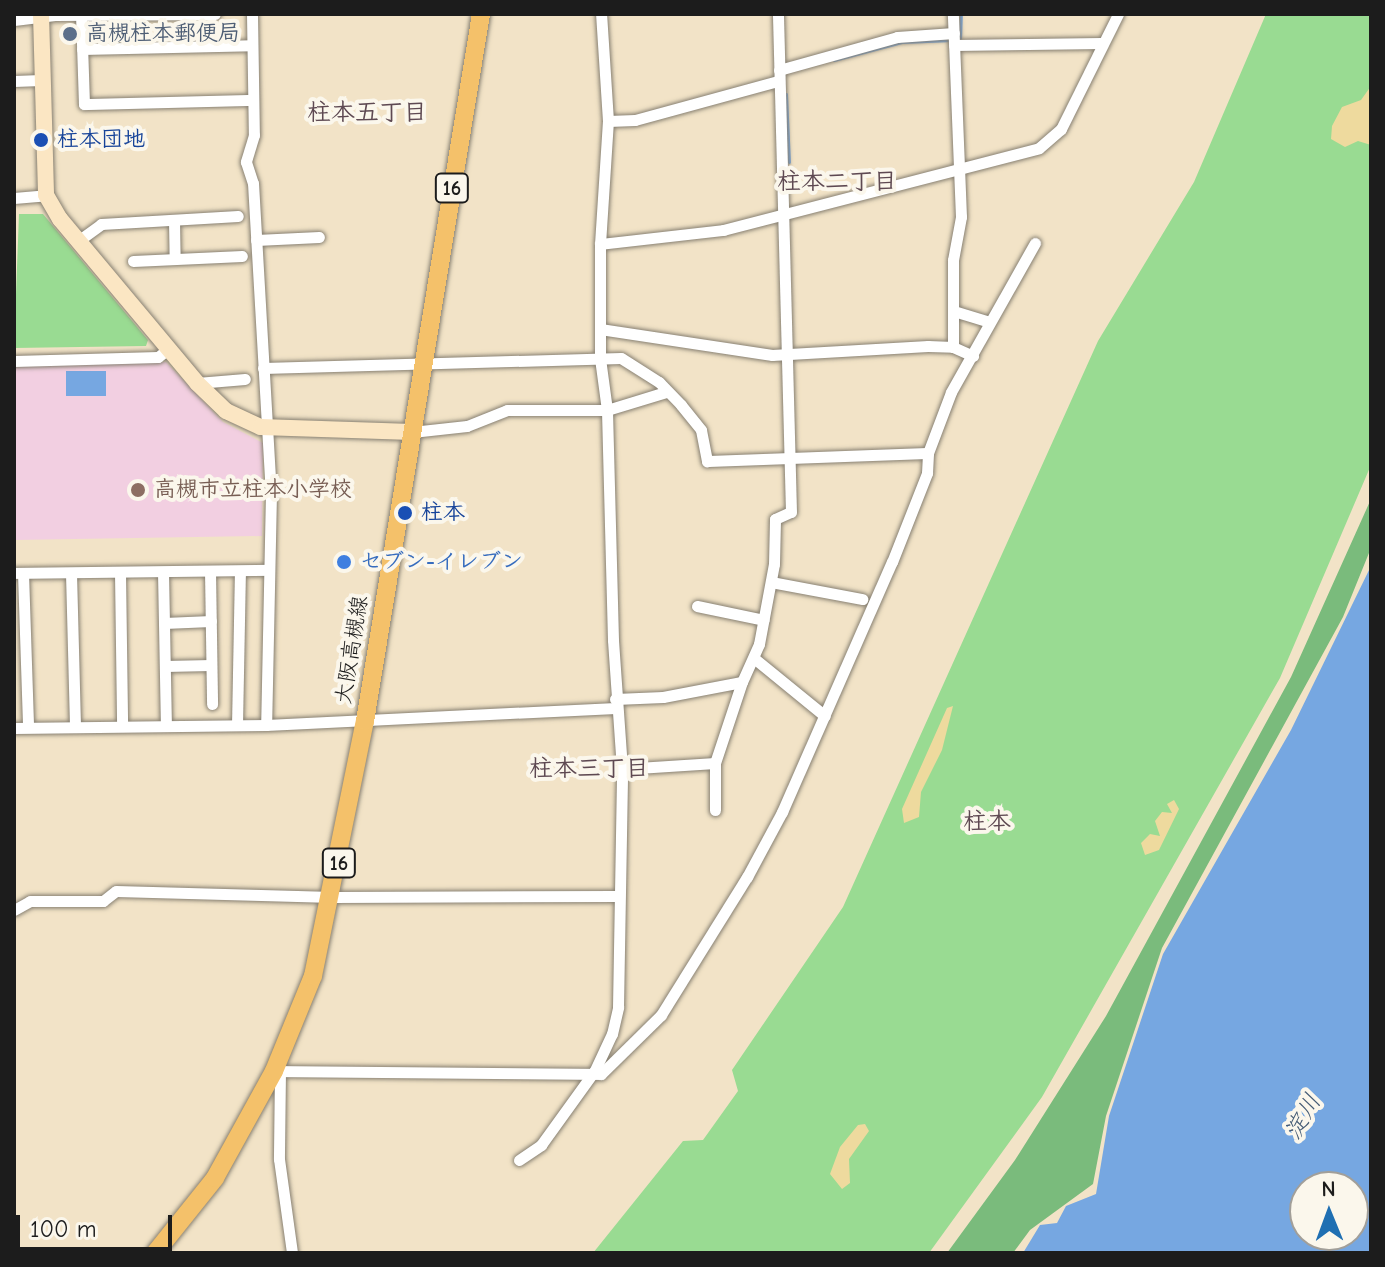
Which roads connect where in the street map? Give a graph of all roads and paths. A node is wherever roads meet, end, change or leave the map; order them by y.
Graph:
1 (81, 14) edge
2 (215, 14) edge
3 (252, 14) edge
4 (481, 14) edge
5 (601, 14) edge
6 (778, 14) edge
7 (953, 14) edge
8 (1118, 14) edge
9 (41, 16) edge
10 (14, 20) edge
11 (954, 39) junction
12 (1101, 43) junction
13 (252, 45) junction
14 (82, 49) junction
15 (778, 76) junction
16 (41, 80) junction
17 (14, 81) edge
18 (252, 100) junction
19 (608, 121) junction
20 (956, 166) junction
21 (46, 195) junction
22 (14, 198) edge
23 (787, 214) junction
24 (238, 216) dead end
25 (174, 220) junction
26 (319, 237) dead end
27 (256, 240) junction
28 (78, 241) junction
29 (1035, 243) dead end
30 (600, 244) junction
31 (242, 256) dead end
32 (175, 259) junction
33 (133, 261) dead end
34 (954, 311) junction
35 (989, 322) junction
36 (600, 329) junction
37 (953, 347) junction
38 (168, 349) junction
39 (789, 355) junction
40 (973, 356) junction
41 (600, 358) junction
42 (14, 361) edge
43 (422, 362) junction
44 (263, 368) junction
45 (245, 379) dead end
46 (197, 383) junction
47 (666, 392) junction
48 (607, 410) junction
49 (267, 428) junction
50 (412, 432) junction
51 (928, 453) junction
52 (790, 460) junction
53 (269, 570) junction
54 (210, 571) junction
55 (240, 571) junction
56 (163, 572) junction
57 (18, 573) edge
58 (71, 573) junction
59 (120, 573) junction
60 (771, 582) junction
61 (862, 599) dead end
62 (697, 606) dead end
63 (764, 620) junction
64 (211, 621) junction
65 (164, 623) junction
66 (755, 659) junction
67 (211, 665) junction
68 (165, 666) junction
69 (742, 682) junction
70 (212, 704) dead end
71 (616, 704) junction
72 (825, 716) junction
73 (365, 721) junction
74 (166, 724) junction
75 (122, 725) junction
76 (237, 725) junction
77 (266, 725) junction
78 (75, 726) junction
79 (28, 727) junction
80 (14, 728) edge
81 (715, 763) junction
82 (622, 769) junction
83 (715, 810) dead end
84 (617, 896) junction
85 (333, 897) junction
86 (14, 910) edge
87 (277, 1071) junction
88 (586, 1076) junction
89 (519, 1160) dead end
90 (155, 1253) edge
91 (292, 1253) edge

1 - 2 street
1 - 9 street
1 - 14 street
3 - 13 street
4 - 43 main road, 大阪高槻線 / 16
5 - 19 street
6 - 15 street
7 - 11 street
8 - 12 street
9 - 10 street
9 - 16 street
11 - 12 street
11 - 15 street
11 - 20 street
12 - 20 street
13 - 14 street
13 - 18 street
14 - 18 street
15 - 19 street
15 - 23 street
16 - 17 street
16 - 21 street
18 - 27 street
19 - 30 street
20 - 23 street
20 - 34 street
21 - 22 street
21 - 28 street
23 - 30 street
23 - 39 street
24 - 25 street
25 - 28 street
25 - 32 street
26 - 27 street
27 - 44 street
28 - 38 street
29 - 35 street
30 - 36 street
31 - 32 street
32 - 33 street
34 - 35 street
34 - 37 street
35 - 40 street
36 - 39 street
36 - 41 street
37 - 39 street
37 - 40 street
38 - 42 street
38 - 46 street
39 - 52 street
40 - 51 street
41 - 43 street
41 - 47 street
41 - 48 street
43 - 44 street
43 - 50 main road, 大阪高槻線 / 16
44 - 49 street
45 - 46 street
46 - 49 street
47 - 48 street
47 - 52 street
48 - 50 street
48 - 71 street
49 - 50 street
49 - 53 street
50 - 73 main road, 大阪高槻線 / 16
51 - 52 street
51 - 72 street
52 - 60 street
53 - 55 street
53 - 77 street
54 - 55 street
54 - 56 street
54 - 64 street
55 - 76 street
56 - 59 street
56 - 65 street
57 - 58 street
57 - 79 street
58 - 59 street
58 - 78 street
59 - 75 street
60 - 61 street
60 - 63 street
62 - 63 street
63 - 66 street
64 - 65 street
64 - 67 street
65 - 68 street
66 - 69 street
66 - 72 street
67 - 68 street
67 - 70 street
68 - 74 street
69 - 71 street
69 - 81 street
71 - 73 street
71 - 82 street
72 - 88 street
73 - 77 street
73 - 85 main road, 大阪高槻線 / 16
74 - 75 street
74 - 76 street
75 - 78 street
76 - 77 street
78 - 79 street
79 - 80 street
81 - 82 street
81 - 83 street
82 - 84 street
84 - 85 street
84 - 88 street
85 - 86 street
85 - 87 main road, 大阪高槻線 / 16
87 - 88 street
87 - 90 main road, 大阪高槻線 / 16
87 - 91 street
88 - 89 street

